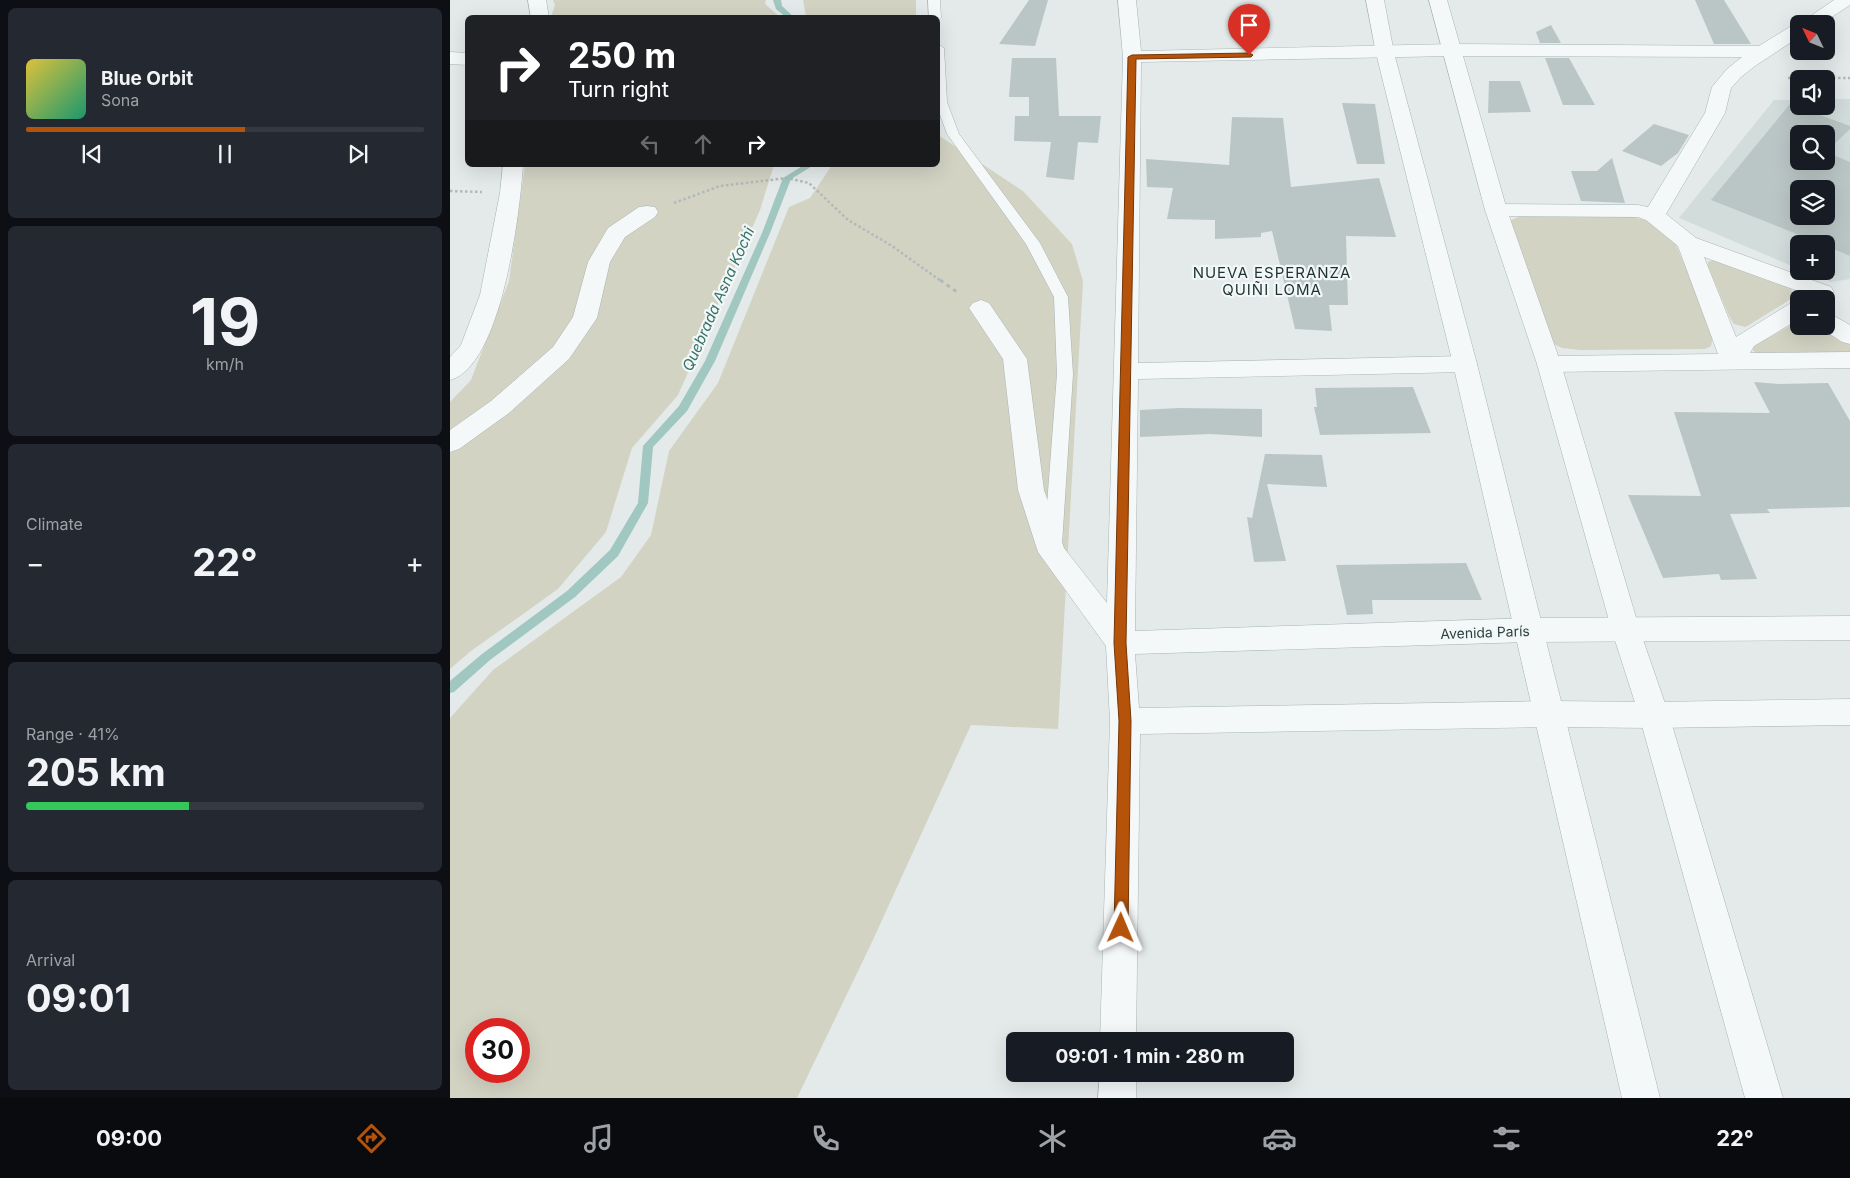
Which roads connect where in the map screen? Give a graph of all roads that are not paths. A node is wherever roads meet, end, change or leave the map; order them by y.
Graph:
1 (537, 0) edge
2 (934, 0) edge
3 (1126, 0) edge
4 (1375, 0) edge
5 (1438, 0) edge
6 (1846, 0) edge
7 (540, 15) edge
8 (935, 15) edge
9 (1822, 15) edge
10 (1790, 35) edge
11 (1453, 50) junction
12 (1763, 52) junction
13 (1385, 53) junction
14 (1132, 57) junction
15 (450, 58) edge
16 (465, 59) edge
17 (940, 84) edge
18 (513, 167) edge
19 (1496, 210) junction
20 (647, 212) road end
21 (1654, 215) junction
22 (1688, 243) junction
23 (1817, 290) edge
24 (981, 308) road end
25 (1790, 314) edge
26 (1835, 327) edge
27 (1850, 336) edge
28 (1850, 360) edge
29 (1733, 361) junction
30 (1465, 364) junction
31 (1549, 364) junction
32 (1126, 371) junction
33 (450, 372) edge
34 (450, 443) edge
35 (1052, 552) junction
36 (1850, 628) edge
37 (1530, 630) junction
38 (1626, 631) junction
39 (1120, 643) junction
40 (1850, 712) edge
41 (1549, 714) junction
42 (1654, 715) junction
43 (1125, 721) junction
44 (1118, 1032) edge
45 (1118, 1082) edge
46 (1117, 1098) edge
47 (1641, 1098) edge
48 (1764, 1098) edge

1 - 7 street
2 - 8 lane
3 - 14 street
4 - 13 street
5 - 11 street
6 - 9 street
10 - 12 street
11 - 12 street
11 - 13 street
11 - 19 street
12 - 21 street
13 - 14 street
13 - 30 street
14 - 32 street
15 - 16 street
17 - 35 lane
18 - 33 street
19 - 21 street
19 - 31 street
20 - 34 street
21 - 22 street
22 - 23 street
22 - 29 street
24 - 35 street
25 - 29 street
26 - 27 street
28 - 29 street
29 - 31 street
30 - 32 street
30 - 37 street
31 - 38 street
32 - 39 street
35 - 39 street
36 - 38 street, Avenida París
37 - 38 street, Avenida París
37 - 39 street, Avenida París
37 - 41 street
38 - 42 street
39 - 43 street
40 - 42 street
41 - 42 street
41 - 43 street
41 - 47 street
42 - 48 street
43 - 44 street
45 - 46 street

